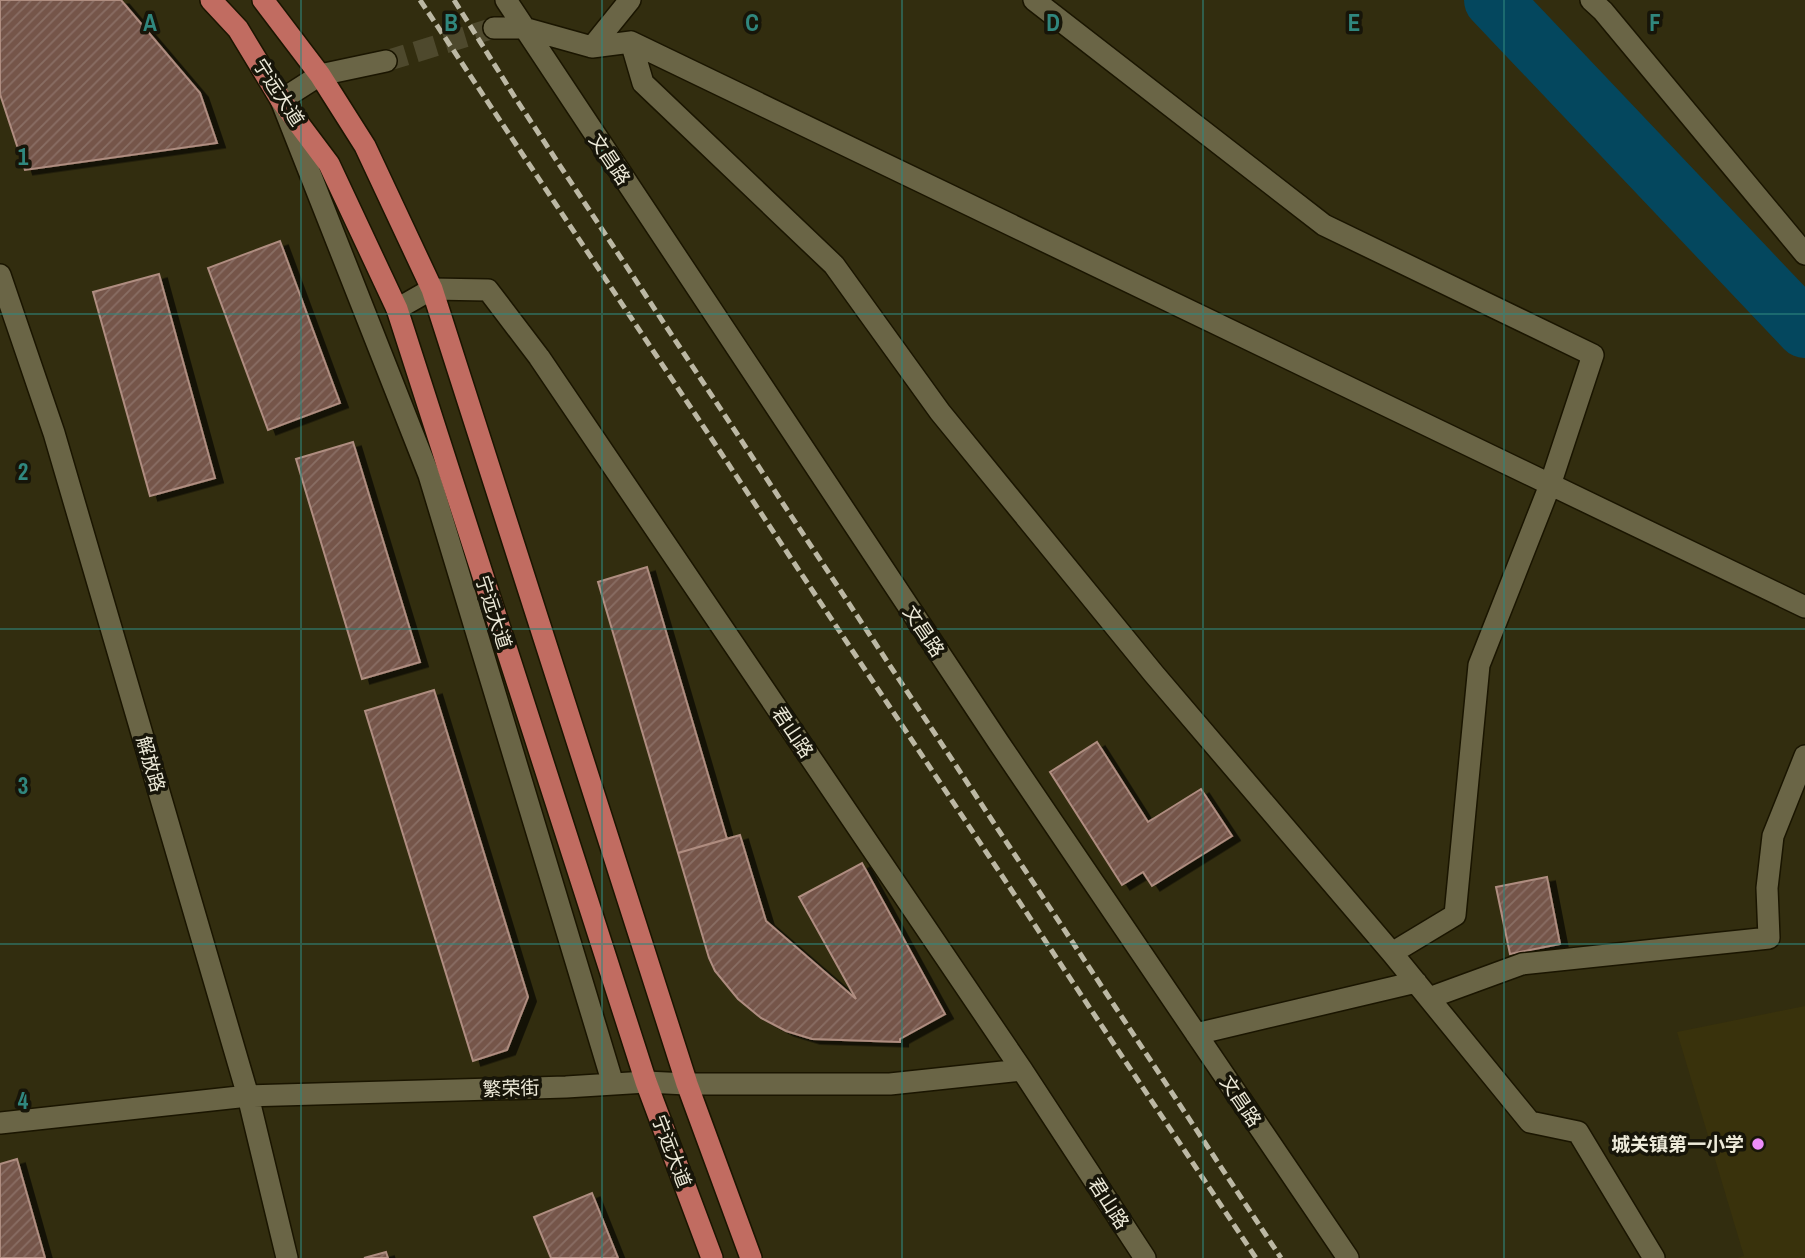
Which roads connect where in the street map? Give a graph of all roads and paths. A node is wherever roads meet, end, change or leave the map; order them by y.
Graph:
1 (211, 0) edge
2 (263, 0) edge
3 (506, 0) edge
4 (630, 0) edge
5 (1034, 0) edge
6 (1591, 0) edge
7 (494, 28) tunnel mouth
8 (524, 28) junction
9 (631, 42) junction
10 (592, 47) junction
11 (386, 61) tunnel mouth
12 (320, 75) junction
13 (281, 100) junction
14 (1805, 254) edge
15 (0, 275) edge
16 (432, 289) junction
17 (397, 309) junction
18 (1550, 485) junction
19 (1805, 607) edge
20 (1805, 755) edge
21 (1392, 953) junction
22 (1423, 990) junction
23 (1196, 1034) junction
24 (1022, 1070) junction
25 (646, 1082) junction
26 (613, 1084) junction
27 (687, 1084) junction
28 (248, 1096) junction
29 (0, 1123) edge
30 (287, 1258) edge
31 (712, 1258) edge
32 (751, 1258) edge
33 (1145, 1258) edge
34 (1348, 1258) edge
35 (1654, 1258) edge

1 - 13 main road, 宁远大道
2 - 12 main road, 宁远大道
3 - 8 street, 文昌路
4 - 10 street
5 - 18 street
6 - 14 street
7 - 8 street
8 - 10 street
8 - 23 street, 文昌路
9 - 10 street
9 - 18 street
9 - 21 street
11 - 12 street
12 - 13 street
12 - 16 main road, 宁远大道
13 - 17 main road, 宁远大道
13 - 26 street
15 - 28 street, 解放路
16 - 17 street
16 - 24 street, 君山路
16 - 27 main road, 宁远大道
17 - 25 main road, 宁远大道
18 - 19 street
18 - 21 street
20 - 22 street
21 - 22 street
22 - 23 street
22 - 35 street
23 - 34 street, 文昌路
24 - 27 street, 繁荣街
24 - 33 street, 君山路
25 - 26 street, 繁荣街
25 - 27 street, 繁荣街
25 - 31 main road, 宁远大道
26 - 28 street, 繁荣街
27 - 32 main road, 宁远大道
28 - 29 street, 繁荣街
28 - 30 street, 解放路

